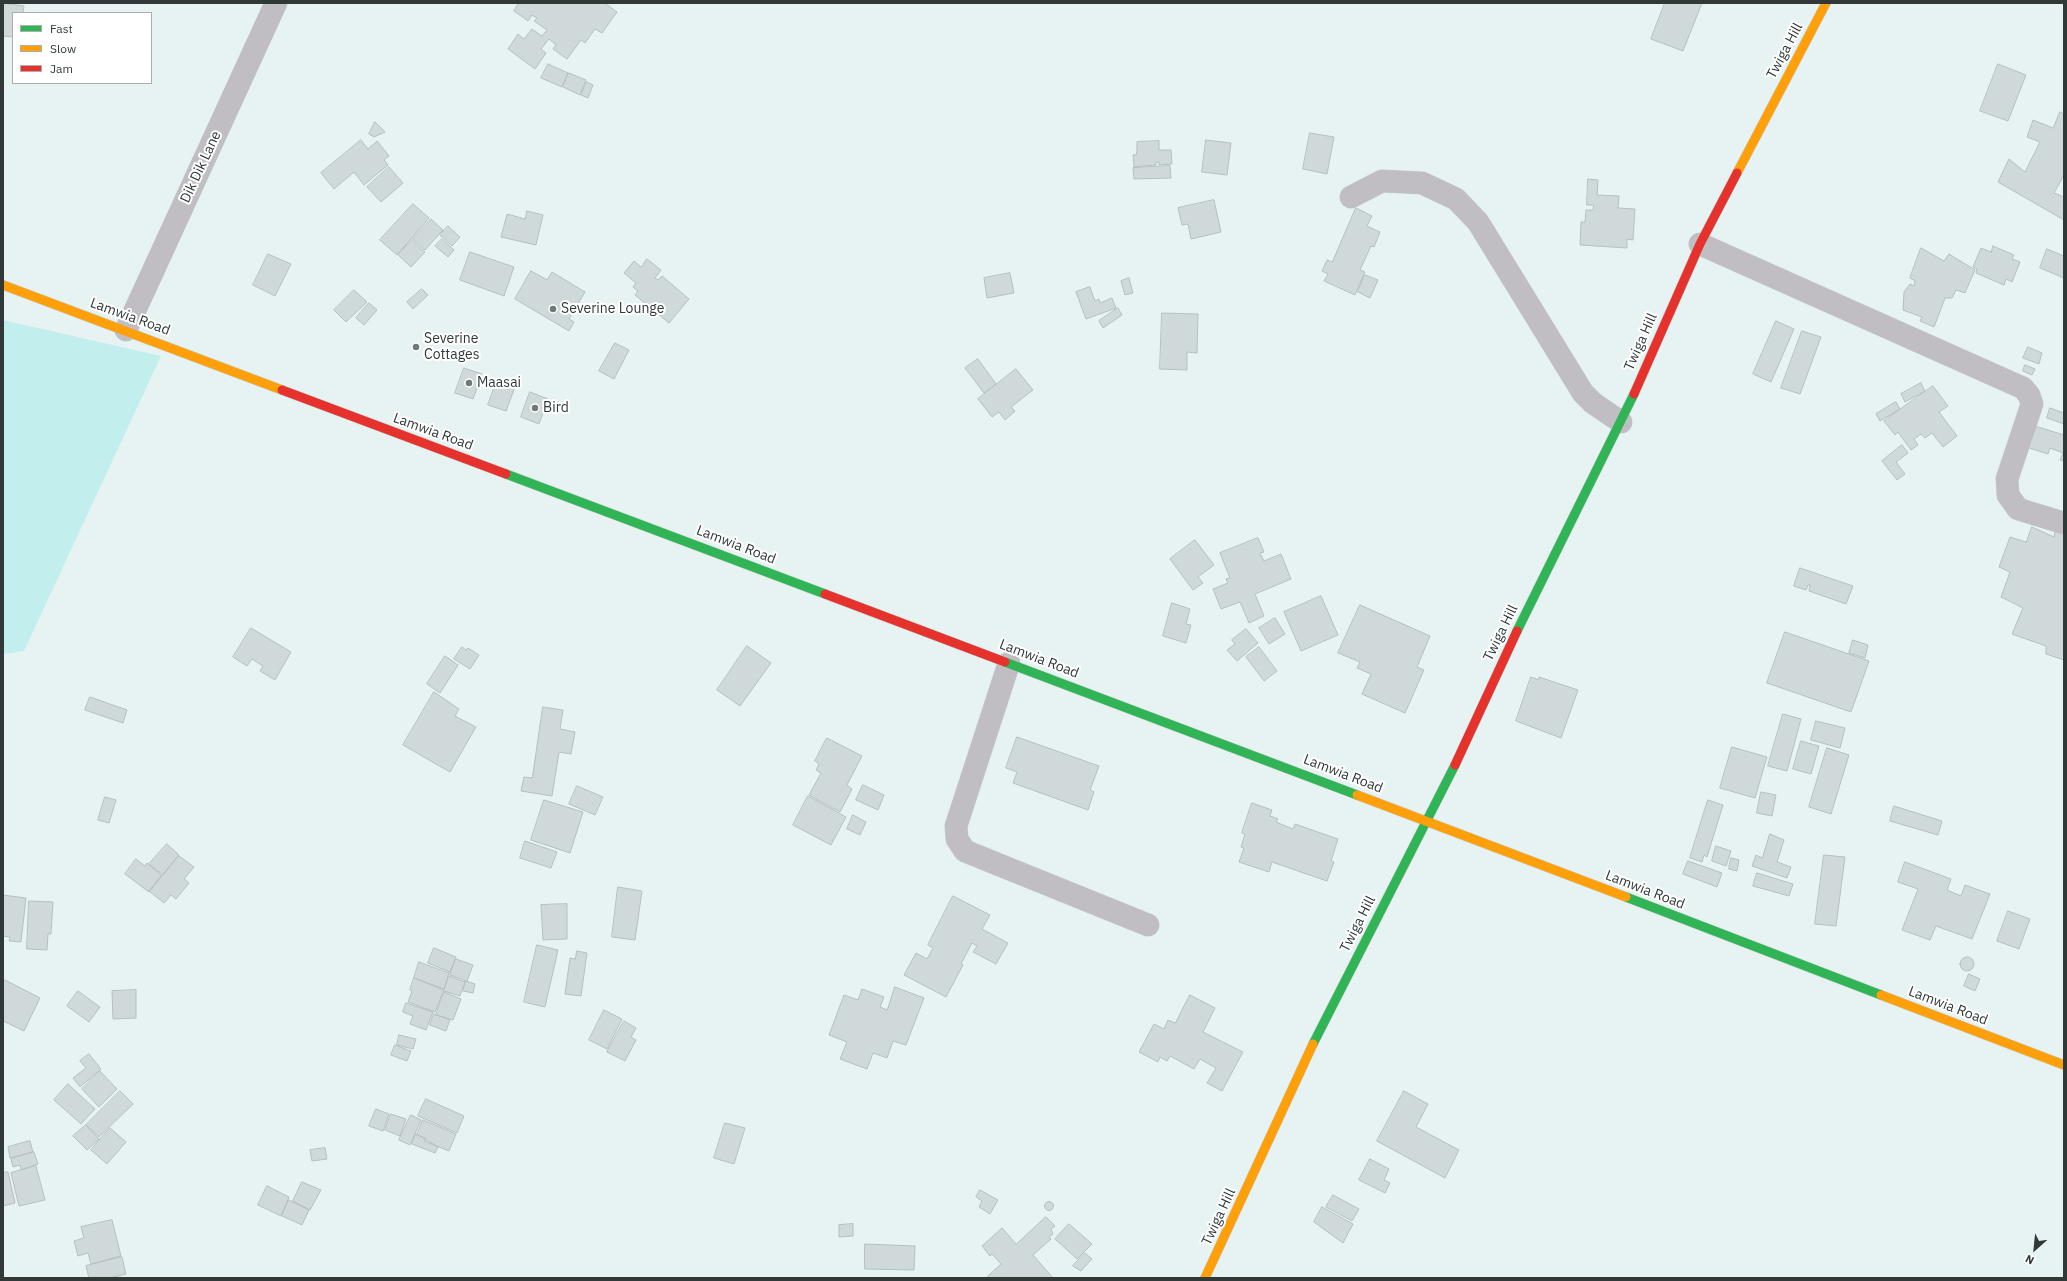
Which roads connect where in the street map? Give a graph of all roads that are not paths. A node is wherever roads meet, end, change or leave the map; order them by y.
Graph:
1 (276, 3) edge
2 (1826, 3) edge
3 (1351, 196) dead end
4 (1700, 244) junction
5 (3, 285) edge
6 (126, 330) junction
7 (1621, 422) junction
8 (2064, 523) edge
9 (1009, 663) junction
10 (1427, 821) junction
11 (1148, 925) dead end
12 (2064, 1065) edge
13 (1206, 1278) edge

1 - 6 street, Dik Dik Lane
2 - 4 street, Twiga Hill
3 - 7 street
4 - 7 street, Twiga Hill
4 - 8 street
5 - 6 street, Lamwia Road
6 - 9 street, Lamwia Road
7 - 10 street, Twiga Hill
9 - 10 street, Lamwia Road
9 - 11 street
10 - 12 street, Lamwia Road
10 - 13 street, Twiga Hill

